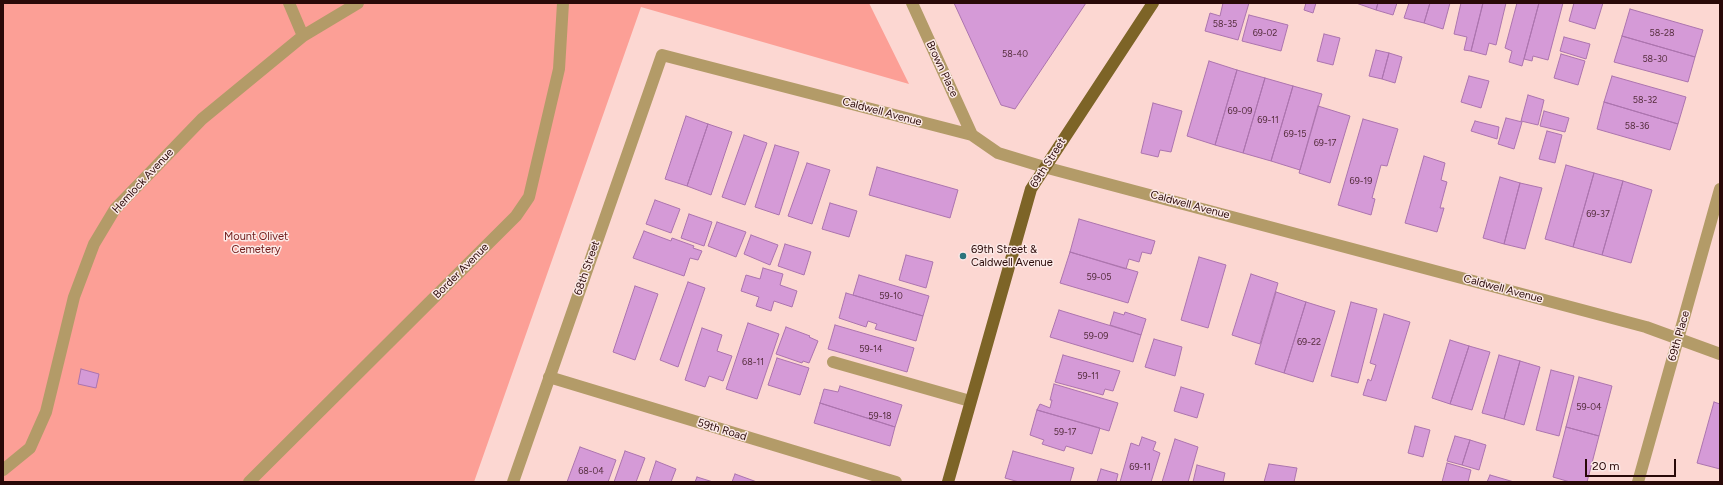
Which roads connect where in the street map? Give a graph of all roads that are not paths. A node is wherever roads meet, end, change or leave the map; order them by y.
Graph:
1 (289, 3) edge
2 (358, 3) edge
3 (563, 3) edge
4 (912, 3) edge
5 (1153, 3) edge
6 (303, 36) junction
7 (662, 55) joint
8 (972, 135) junction
9 (1044, 167) junction
10 (1720, 189) edge
11 (1678, 340) junction
12 (1720, 354) edge
13 (833, 362) dead end
14 (549, 377) junction
15 (970, 401) junction
16 (3, 470) edge
17 (249, 482) edge
18 (513, 482) edge
19 (896, 482) edge
20 (948, 482) edge
21 (1638, 482) edge

1 - 6 street
2 - 6 street, Hemlock Avenue
3 - 17 street, Border Avenue
4 - 8 street, Brown Place
5 - 9 main road, 69th Street
6 - 16 street, Hemlock Avenue
7 - 8 street, Caldwell Avenue
7 - 14 street, 68th Street
8 - 9 street, Caldwell Avenue
9 - 11 street, Caldwell Avenue
9 - 15 main road, 69th Street
10 - 11 street, 69th Place
11 - 12 street, Caldwell Avenue
11 - 21 street, 69th Place
13 - 15 street
14 - 18 street, 68th Street
14 - 19 street, 59th Road
15 - 20 main road, 69th Street

